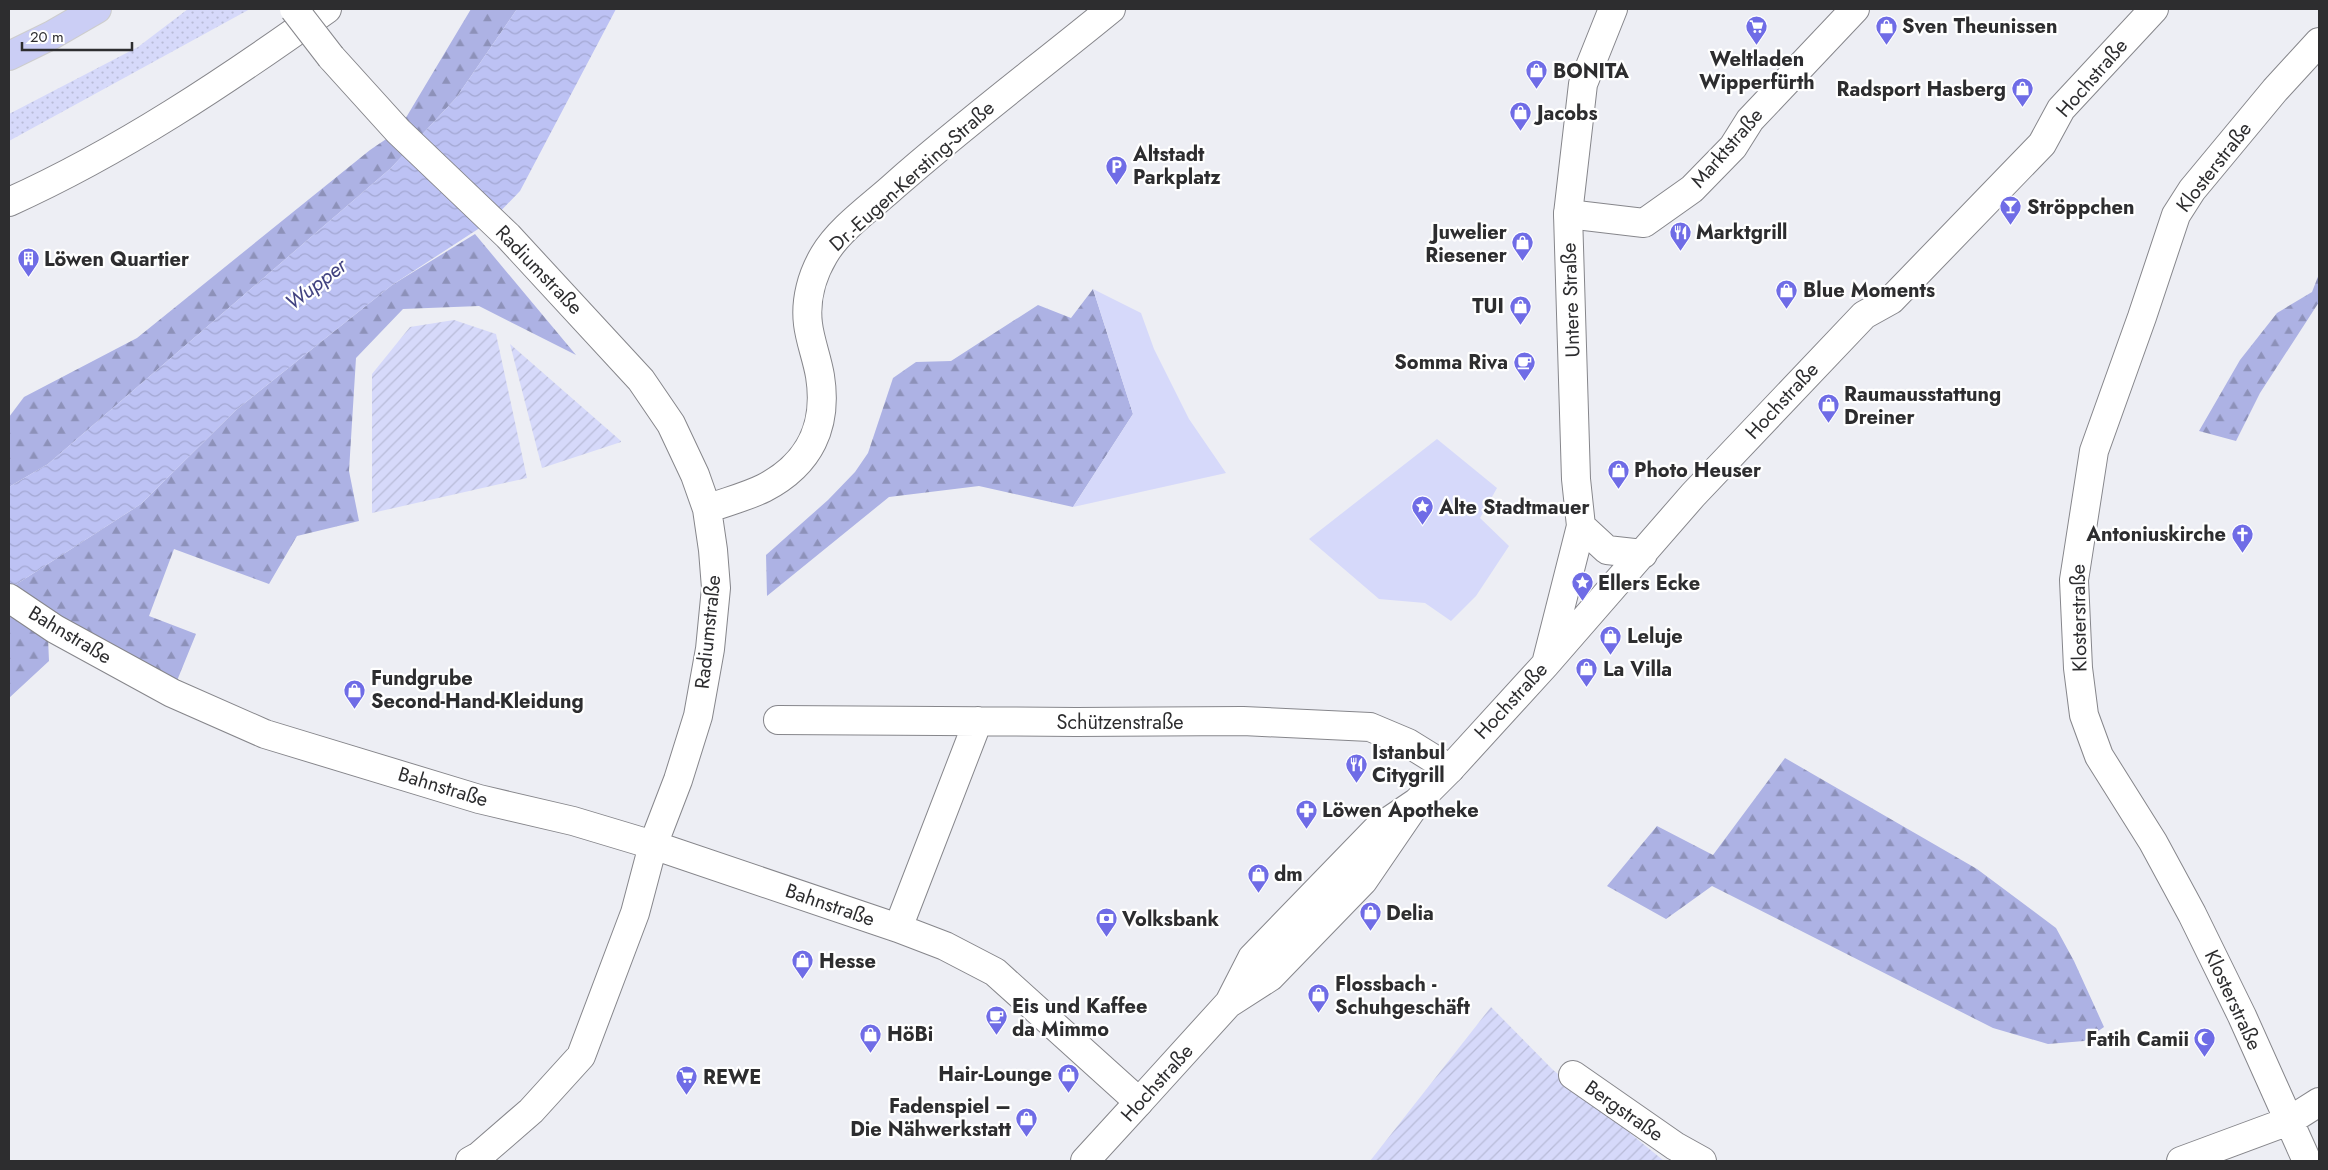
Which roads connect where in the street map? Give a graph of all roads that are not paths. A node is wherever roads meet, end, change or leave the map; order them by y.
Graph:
1 (97, 9) edge
2 (294, 9) edge
3 (327, 9) edge
4 (1111, 9) edge
5 (1613, 9) edge
6 (1855, 9) edge
7 (2154, 9) edge
8 (2319, 42) edge
9 (9, 56) edge
10 (9, 202) edge
11 (1568, 214) junction
12 (707, 508) junction
13 (1581, 526) junction
14 (1643, 554) junction
15 (9, 598) edge
16 (1546, 665) junction
17 (778, 720) dead end
18 (978, 721) junction
19 (1450, 769) junction
20 (653, 845) junction
21 (898, 928) junction
22 (1573, 1075) dead end
23 (1139, 1102) junction
24 (2319, 1102) edge
25 (2289, 1121) junction
26 (470, 1161) edge
27 (1085, 1161) edge
28 (1702, 1161) edge
29 (2181, 1161) edge
30 (2307, 1161) edge

1 - 9 main road
2 - 12 street, Radiumstraße, bridge
3 - 10 street
4 - 12 street, Dr.-Eugen-Kersting-Straße
5 - 11 street, Untere Straße
6 - 11 street, Marktstraße
7 - 14 street, Hochstraße
8 - 25 street, Klosterstraße
11 - 13 street, Untere Straße
12 - 20 street, Radiumstraße
13 - 14 street
13 - 16 street
14 - 16 street, Hochstraße
15 - 20 street, Bahnstraße
16 - 19 street, Hochstraße
17 - 18 street, Schützenstraße
18 - 19 street, Schützenstraße
18 - 21 street, Bahnstraße
19 - 23 street, Hochstraße
20 - 21 street, Bahnstraße
20 - 26 street, Radiumstraße
21 - 23 street, Bahnstraße
22 - 28 street, Bergstraße
23 - 27 street, Hochstraße
24 - 25 street
25 - 29 street
25 - 30 street, Klosterstraße

